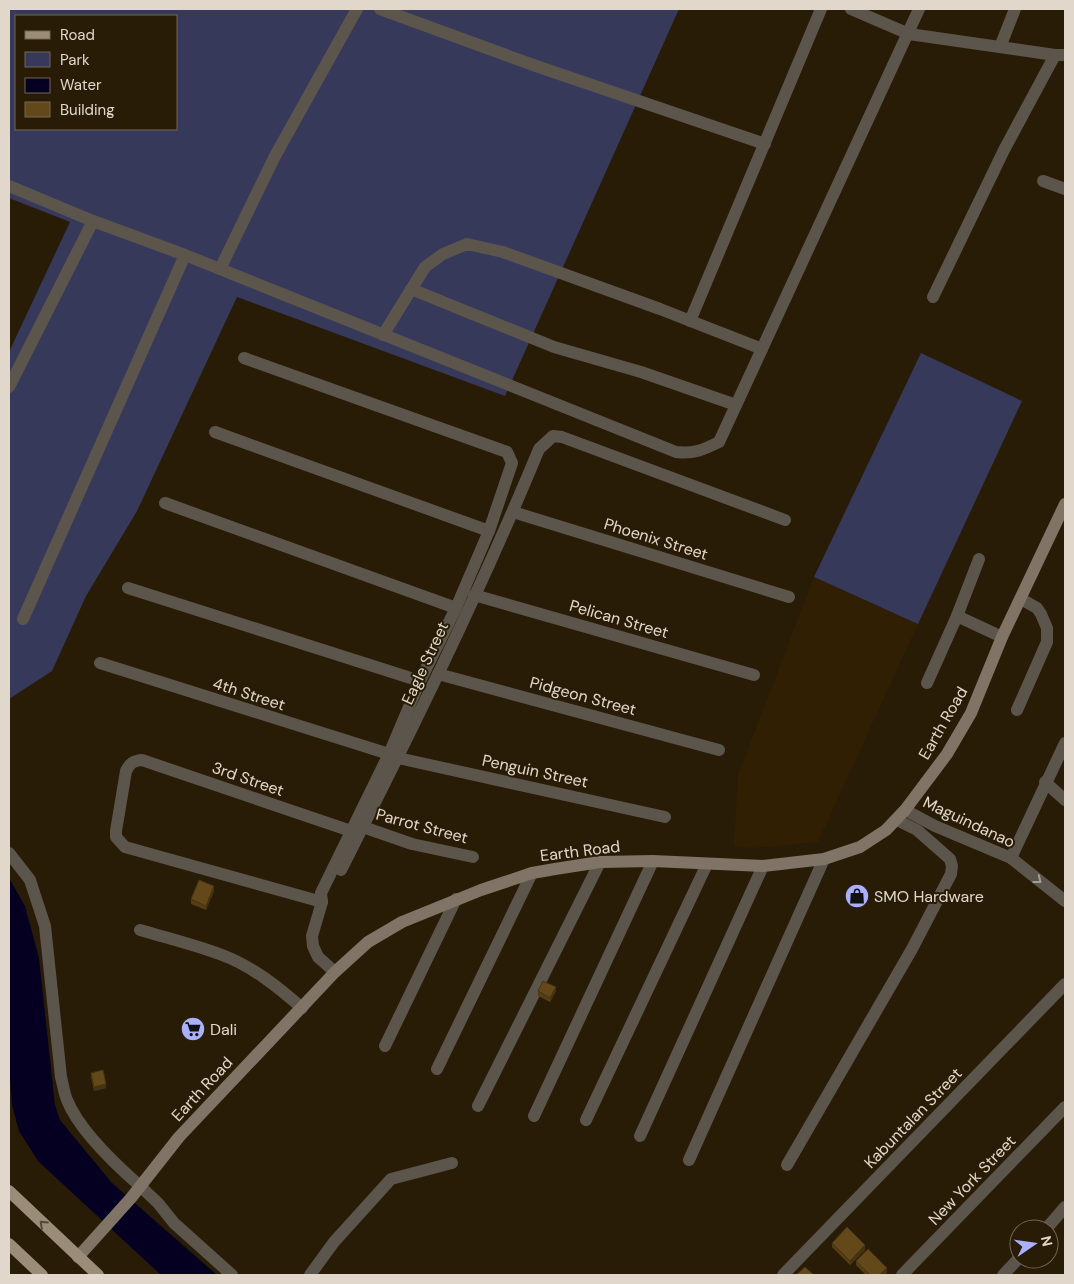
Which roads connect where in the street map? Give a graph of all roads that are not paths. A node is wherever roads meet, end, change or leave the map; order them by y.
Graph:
1 (357, 9) edge
2 (380, 9) edge
3 (821, 9) edge
4 (851, 9) edge
5 (919, 9) edge
6 (1015, 9) edge
7 (909, 34) junction
8 (1000, 46) junction
9 (1060, 55) edge
10 (765, 144) junction
11 (1043, 181) dead end
12 (9, 186) edge
13 (1065, 189) edge
14 (93, 221) junction
15 (185, 255) junction
16 (220, 269) junction
17 (411, 289) junction
18 (933, 297) dead end
19 (690, 321) junction
20 (383, 335) junction
21 (762, 349) junction
22 (244, 358) dead end
23 (9, 387) edge
24 (736, 405) junction
25 (215, 432) dead end
26 (165, 503) dead end
27 (1065, 504) edge
28 (513, 512) junction
29 (785, 520) dead end
30 (489, 531) junction
31 (979, 559) dead end
32 (128, 588) dead end
33 (474, 595) junction
34 (789, 597) dead end
35 (1021, 599) junction
36 (456, 608) junction
37 (957, 616) junction
38 (23, 618) dead end
39 (1002, 637) junction
40 (100, 663) dead end
41 (438, 674) junction
42 (754, 675) dead end
43 (420, 681) junction
44 (927, 683) dead end
45 (1017, 710) dead end
46 (1065, 743) edge
47 (719, 750) dead end
48 (393, 756) junction
49 (1045, 782) junction
50 (1065, 800) edge
51 (901, 815) junction
52 (665, 817) dead end
53 (357, 829) junction
54 (9, 853) edge
55 (473, 857) dead end
56 (1011, 858) junction
57 (824, 859) junction
58 (653, 861) junction
59 (600, 862) junction
60 (707, 864) junction
61 (763, 866) junction
62 (532, 873) junction
63 (456, 899) junction
64 (322, 902) junction
65 (1065, 902) edge
66 (140, 930) dead end
67 (335, 972) junction
68 (1065, 984) edge
69 (302, 1008) junction
70 (385, 1046) dead end
71 (436, 1069) dead end
72 (478, 1106) dead end
73 (1065, 1107) edge
74 (534, 1116) dead end
75 (586, 1120) dead end
76 (640, 1136) dead end
77 (689, 1160) dead end
78 (452, 1163) dead end
79 (787, 1165) dead end
80 (140, 1186) junction
81 (9, 1191) edge
82 (1065, 1207) edge
83 (1055, 1219) edge
84 (9, 1244) edge
85 (78, 1257) junction
86 (42, 1275) edge
87 (98, 1275) edge
88 (232, 1275) edge
89 (310, 1275) edge
90 (783, 1275) edge
91 (902, 1275) edge

1 - 16 street
2 - 10 street
3 - 10 street
4 - 7 street
5 - 7 street
6 - 8 street
7 - 8 street
7 - 21 street
8 - 9 street
9 - 18 street
10 - 19 street
11 - 13 street
12 - 14 street
14 - 15 street
14 - 23 street
15 - 16 street
15 - 38 street
16 - 20 street
17 - 19 street
17 - 20 street
17 - 24 street
19 - 21 street
20 - 24 street
21 - 24 street
22 - 30 street, Eagle Street
25 - 30 street
26 - 36 street
27 - 35 street, Earth Road
28 - 29 street, Eagle Street
28 - 33 street, Eagle Street
28 - 34 street, Phoenix Street
30 - 36 street, Eagle Street
31 - 37 street
32 - 43 street
33 - 41 street, Eagle Street
33 - 42 street, Pelican Street
35 - 39 street, Earth Road
35 - 45 street
36 - 43 street, Eagle Street
37 - 39 street
37 - 44 street
39 - 51 street, Earth Road
40 - 48 street, 4th Street
41 - 47 street, Pidgeon Street
41 - 48 street, Eagle Street
43 - 48 street, Eagle Street
46 - 49 street
48 - 52 street, Penguin Street
48 - 53 street, Eagle Street
49 - 50 street
49 - 56 street
51 - 56 street, Maguindanao
51 - 57 street, Earth Road
51 - 79 street
53 - 55 street, Parrot Street
53 - 64 street, Eagle Street
53 - 64 street, 3rd Street
54 - 80 street
56 -> 65 street, Maguindanao
57 - 61 street, Earth Road
57 - 77 street
58 - 59 street, Earth Road
58 - 60 street, Earth Road
58 - 74 street
59 - 62 street, Earth Road
59 - 72 street
60 - 61 street, Earth Road
60 - 75 street
61 - 76 street
62 - 63 street, Earth Road
62 - 71 street
63 - 67 street, Earth Road
63 - 70 street
64 - 67 street, Eagle Street
66 - 69 street
67 - 69 street, Earth Road
68 - 90 street, Kabuntalan Street
69 - 80 street, Earth Road
73 - 91 street, New York Street
78 - 89 street
80 - 85 street, Earth Road
80 - 88 street
85 -> 81 main road
82 - 83 street
84 - 86 main road
85 - 87 main road

